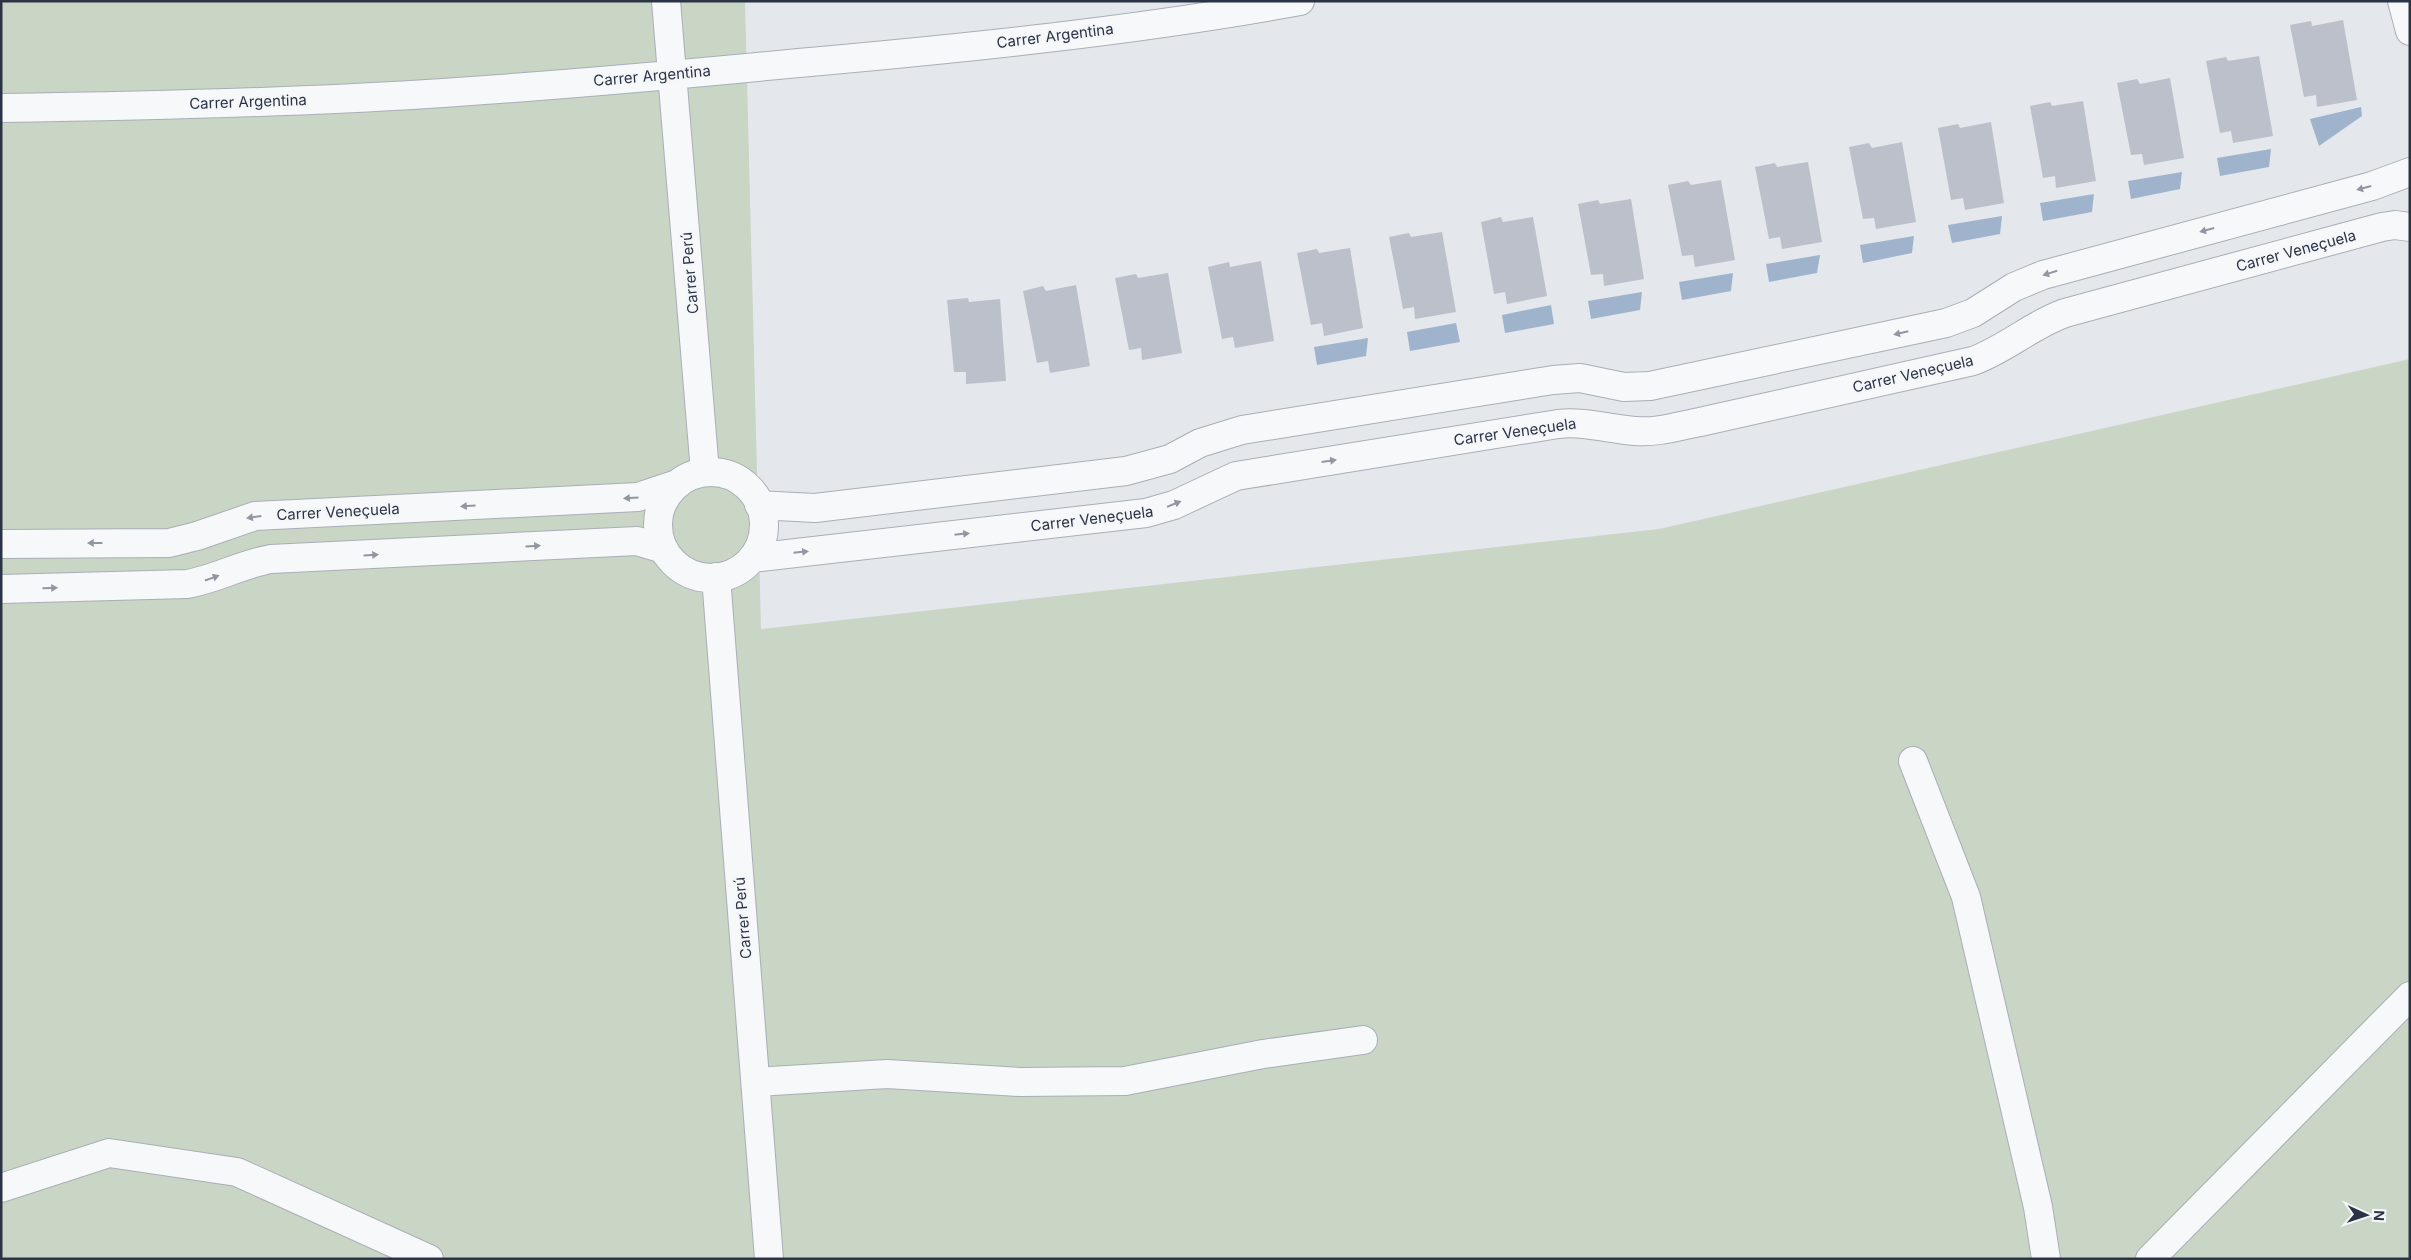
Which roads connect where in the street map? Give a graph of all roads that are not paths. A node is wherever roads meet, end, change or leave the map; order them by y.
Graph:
1 (666, 1) edge
2 (1300, 1) edge
3 (2402, 1) edge
4 (2410, 31) edge
5 (672, 75) junction
6 (1, 108) edge
7 (2410, 172) edge
8 (2410, 227) edge
9 (705, 472) junction
10 (677, 484) junction
11 (759, 505) junction
12 (1, 544) edge
13 (664, 549) junction
14 (752, 558) junction
15 (716, 577) junction
16 (1, 589) edge
17 (1913, 761) dead end
18 (2410, 996) edge
19 (1362, 1040) dead end
20 (756, 1082) junction
21 (1, 1188) edge
22 (429, 1259) edge
23 (769, 1259) edge
24 (2046, 1259) edge
25 (2150, 1259) edge

1 - 5 street, Carrer Perú
2 - 5 street, Carrer Argentina
3 - 4 street
5 - 6 street, Carrer Argentina
5 - 9 street, Carrer Perú
7 -> 11 street
14 -> 8 street, Carrer Veneçuela
9 - 10 street
9 - 11 street
10 -> 12 street, Carrer Veneçuela
10 - 13 street
11 - 14 street
13 - 15 street
16 -> 13 street
14 - 15 street
15 - 20 street, Carrer Perú
17 - 24 street
18 - 25 street
19 - 20 street
20 - 23 street, Carrer Perú
21 - 22 street

